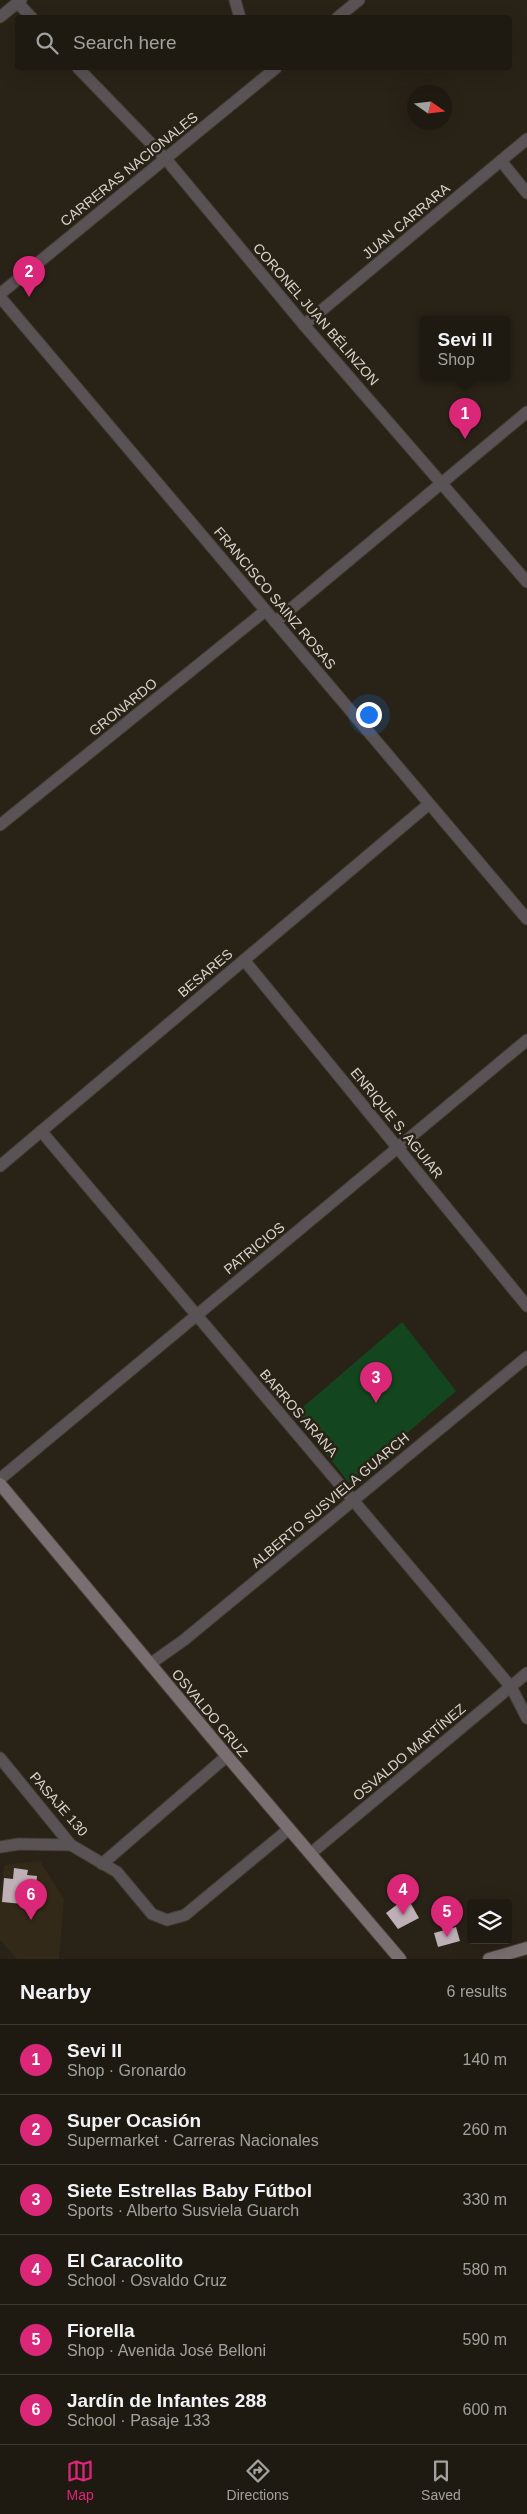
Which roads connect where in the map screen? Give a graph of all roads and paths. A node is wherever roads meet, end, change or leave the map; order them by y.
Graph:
1 (235, 0) edge
2 (359, 0) edge
3 (20, 1) edge
4 (30, 15) edge
5 (239, 15) edge
6 (341, 15) edge
7 (0, 17) edge
8 (80, 70) edge
9 (263, 72) edge
10 (527, 139) edge
11 (165, 158) junction
12 (501, 161) junction
13 (527, 192) edge
14 (0, 295) edge
15 (304, 325) junction
16 (527, 412) edge
17 (442, 482) junction
18 (527, 582) edge
19 (265, 611) junction
20 (275, 622) junction
21 (429, 804) junction
22 (0, 825) edge
23 (527, 919) edge
24 (244, 960) junction
25 (527, 1040) edge
26 (41, 1131) junction
27 (399, 1149) junction
28 (0, 1166) edge
29 (527, 1306) edge
30 (196, 1316) junction
31 (527, 1357) edge
32 (0, 1479) edge
33 (0, 1484) edge
34 (354, 1500) junction
35 (150, 1664) junction
36 (527, 1673) edge
37 (511, 1687) junction
38 (527, 1718) edge
39 (227, 1756) junction
40 (0, 1758) edge
41 (289, 1829) junction
42 (71, 1844) junction
43 (0, 1847) edge
44 (310, 1854) junction
45 (102, 1864) junction
46 (527, 1948) edge
47 (400, 1959) edge
48 (490, 1959) edge

1 - 5 street
2 - 6 street
3 - 4 street
3 - 7 street
8 - 11 street, CORONEL JUAN BÉLINZON
9 - 11 street, CARRERAS NACIONALES
10 - 12 street, JUAN CARRARA
11 - 14 street, CARRERAS NACIONALES
11 - 15 street, CORONEL JUAN BÉLINZON
12 - 13 street
12 - 15 street, JUAN CARRARA
14 - 19 street, FRANCISCO SAINZ ROSAS
15 - 17 street, CORONEL JUAN BÉLINZON
16 - 17 street
17 - 18 street, CORONEL JUAN BÉLINZON
17 - 20 street
19 - 20 street, FRANCISCO SAINZ ROSAS
19 - 22 street, GRONARDO
20 - 21 street, FRANCISCO SAINZ ROSAS
21 - 23 street, FRANCISCO SAINZ ROSAS
21 - 24 street, BESARES
24 - 26 street, BESARES
24 - 27 street, ENRIQUE S. AGUIAR
25 - 27 street, PATRICIOS
26 - 28 street, BESARES
26 - 30 street, BARROS ARANA
27 - 29 street, ENRIQUE S. AGUIAR
27 - 30 street, PATRICIOS
30 - 32 street, PATRICIOS
30 - 34 street, BARROS ARANA
31 - 34 street, ALBERTO SUSVIELA GUARCH
33 - 35 street, OSVALDO CRUZ
34 - 35 street, ALBERTO SUSVIELA GUARCH
34 - 37 street, BARROS ARANA
35 - 39 street, OSVALDO CRUZ
36 - 37 street, OSVALDO MARTÍNEZ
37 - 38 street, BARROS ARANA
37 - 44 street, OSVALDO MARTÍNEZ
39 - 41 street, OSVALDO CRUZ
39 - 45 street
40 - 42 street, PASAJE 130
41 - 44 street, OSVALDO CRUZ
41 - 45 street, PASAJE 130
42 - 43 street
42 - 45 street, PASAJE 130
44 - 47 street, OSVALDO CRUZ
46 - 48 street

